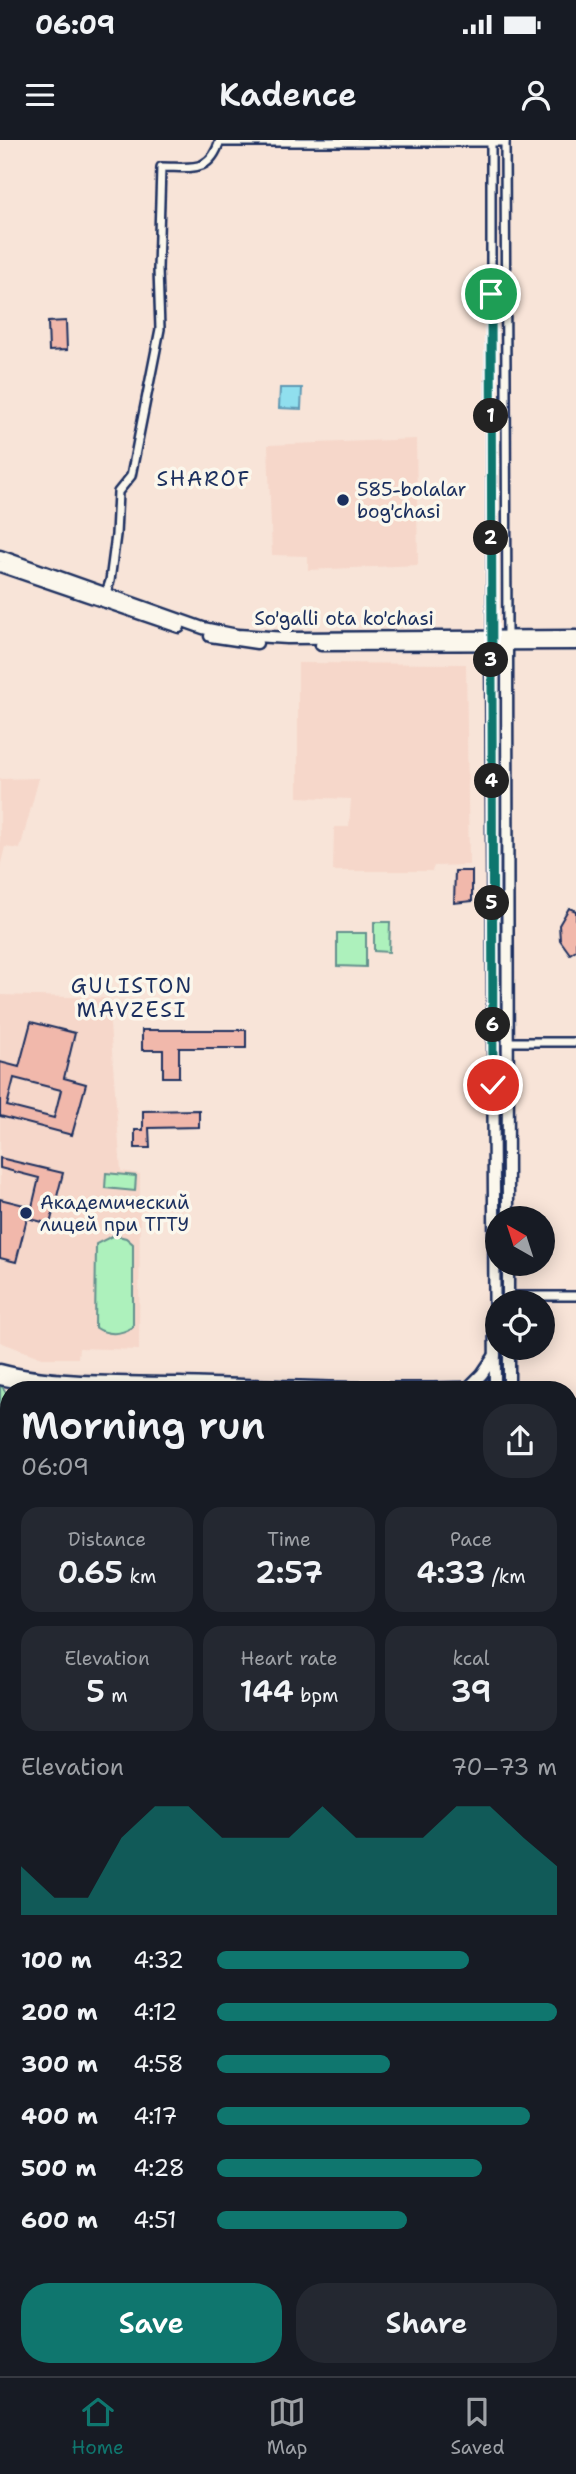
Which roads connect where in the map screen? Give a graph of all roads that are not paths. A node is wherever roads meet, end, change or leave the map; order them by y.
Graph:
1 (220, 141) edge
2 (491, 141) edge
3 (505, 141) edge
4 (491, 370) junction
5 (506, 371) junction
6 (491, 532) junction
7 (507, 532) junction
8 (0, 556) edge
9 (0, 566) edge
10 (104, 598) junction
11 (576, 636) edge
12 (491, 639) junction
13 (507, 639) junction
14 (576, 644) edge
15 (492, 960) junction
16 (508, 960) junction
17 (508, 971) junction
18 (492, 972) junction
19 (493, 1042) junction
20 (508, 1042) junction
21 (576, 1042) edge
22 (508, 1206) edge
23 (494, 1290) edge
24 (576, 1296) edge
25 (555, 1297) edge
26 (492, 1360) edge
27 (496, 1360) edge
28 (506, 1360) edge
29 (0, 1370) edge
30 (127, 1381) edge
31 (475, 1381) edge
32 (499, 1381) edge
33 (502, 1381) edge

1 - 2 street
1 - 10 street
2 - 3 street
2 - 4 street
3 - 5 street
4 - 5 street
4 - 6 street
5 - 7 street
6 - 7 street
6 - 12 street
7 - 13 street
8 - 10 main road, So'galli ota ko'chasi
9 - 10 main road, So'galli ota ko'chasi
10 - 12 main road, So'galli ota ko'chasi
11 - 13 main road, So'galli ota ko'chasi
12 - 13 main road, So'galli ota ko'chasi
12 - 15 main road
13 - 14 main road, So'galli ota ko'chasi
13 - 16 main road
15 - 16 main road
15 - 18 main road
16 - 17 main road
17 - 18 main road
17 - 20 main road
18 - 19 main road
19 - 20 main road
19 - 23 main road
20 - 21 street
20 - 22 main road
24 - 25 street
26 - 31 main road
27 - 32 main road
28 - 33 main road
29 - 30 main road

